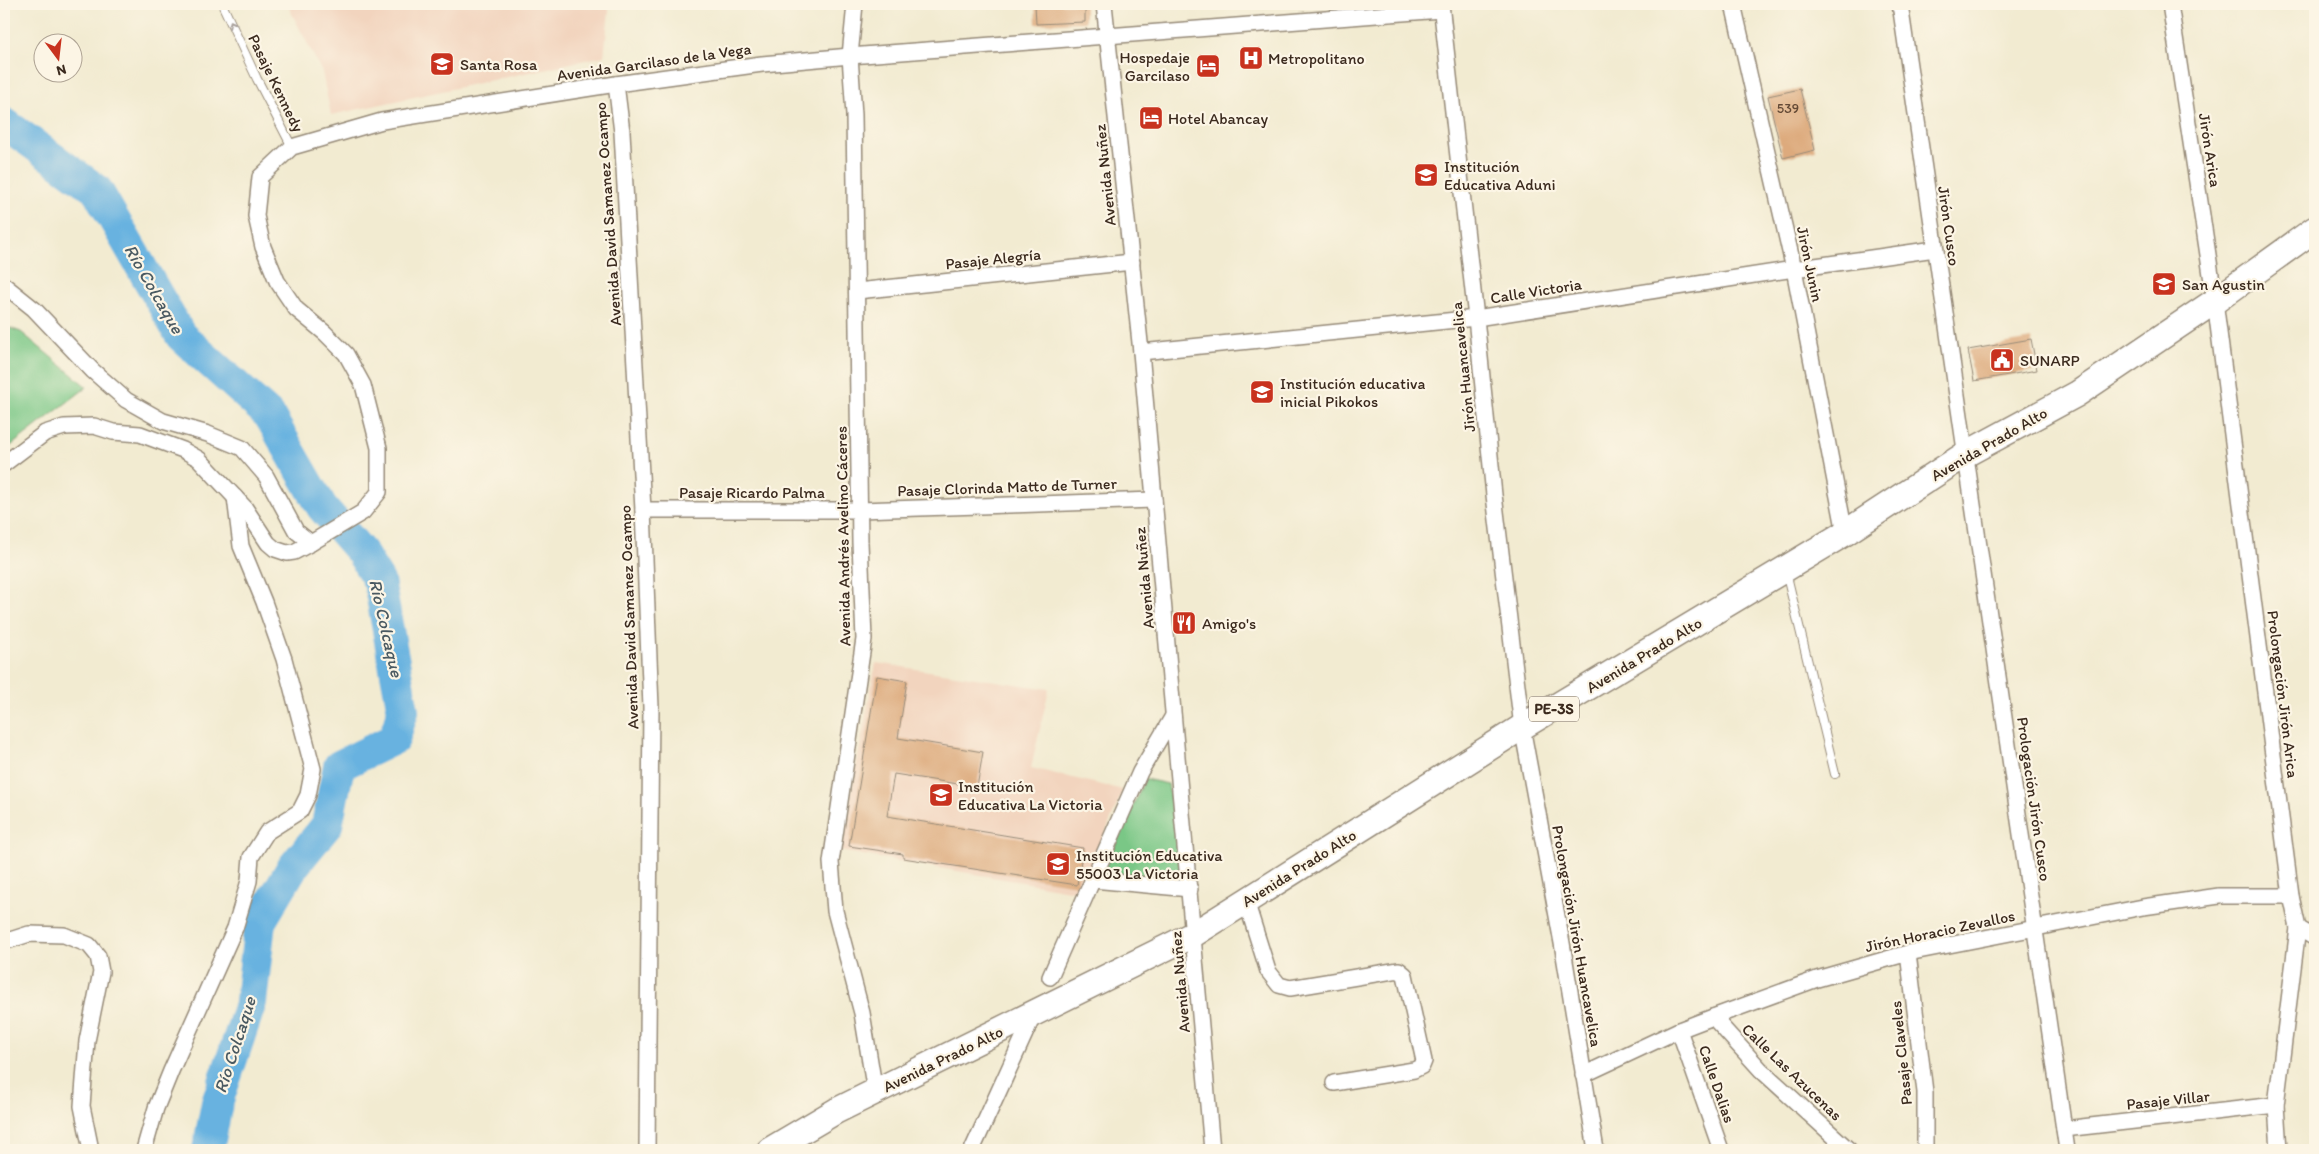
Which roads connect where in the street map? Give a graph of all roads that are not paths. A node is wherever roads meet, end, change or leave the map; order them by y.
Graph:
1 (222, 4) edge
2 (855, 4) edge
3 (1104, 4) edge
4 (1733, 4) edge
5 (1900, 4) edge
6 (2170, 4) edge
7 (1441, 7) edge
8 (1107, 35) junction
9 (850, 56) junction
10 (616, 84) junction
11 (292, 147) junction
12 (2315, 229) edge
13 (1935, 249) junction
14 (1132, 262) junction
15 (1794, 268) junction
16 (4, 285) edge
17 (857, 291) junction
18 (2215, 301) junction
19 (1476, 318) junction
20 (1141, 352) junction
21 (1966, 454) junction
22 (4, 464) edge
23 (235, 497) junction
24 (1154, 500) junction
25 (643, 510) junction
26 (860, 510) junction
27 (1845, 533) junction
28 (315, 541) junction
29 (1786, 569) junction
30 (1173, 716) junction
31 (1522, 728) junction
32 (1834, 774) dead end
33 (1094, 880) junction
34 (1190, 889) junction
35 (2291, 896) junction
36 (1246, 901) junction
37 (2035, 928) junction
38 (2298, 928) junction
39 (1194, 934) junction
40 (2315, 938) edge
41 (4, 942) edge
42 (1908, 953) junction
43 (1050, 977) dead end
44 (1034, 1014) junction
45 (1713, 1017) junction
46 (1679, 1030) junction
47 (1583, 1075) junction
48 (1334, 1084) dead end
49 (875, 1092) junction
50 (2276, 1105) junction
51 (2064, 1129) junction
52 (90, 1150) edge
53 (144, 1150) edge
54 (648, 1150) edge
55 (770, 1150) edge
56 (972, 1150) edge
57 (1212, 1150) edge
58 (1596, 1150) edge
59 (1721, 1150) edge
60 (1849, 1150) edge
61 (1925, 1150) edge
62 (2067, 1150) edge
63 (2279, 1150) edge

11 -> 1 lane, Pasaje Kennedy
2 - 9 street, Avenida Andrés Avelino Cáceres
3 - 8 street, Avenida Nuñez
4 - 15 street, Jirón Junin
5 - 13 street, Jirón Cusco
6 - 18 street, Jirón Arica
7 - 8 street, Avenida Garcilaso de la Vega
7 - 19 street, Jirón Huancavelica
8 - 9 street, Avenida Garcilaso de la Vega
8 - 14 street, Avenida Nuñez
9 - 10 street, Avenida Garcilaso de la Vega
9 - 17 street, Avenida Andrés Avelino Cáceres
10 - 11 street, Avenida Garcilaso de la Vega
10 - 25 street, Avenida David Samanez Ocampo
11 - 28 street, Avenida Garcilaso de la Vega
12 - 18 highway, Avenida Prado Alto / PE-3S
13 - 15 street, Calle Victoria
13 - 21 street, Jirón Cusco
14 - 17 street, Pasaje Alegría
14 - 20 street, Avenida Nuñez
15 - 19 street, Calle Victoria
15 - 27 street, Jirón Junin
16 - 28 street
17 - 26 street, Avenida Andrés Avelino Cáceres
18 - 21 highway, Avenida Prado Alto / PE-3S
18 - 35 street, Prolongación Jirón Arica
19 - 20 street, Calle Victoria
19 - 31 street, Jirón Huancavelica
20 - 24 street, Avenida Nuñez
21 - 27 highway, Avenida Prado Alto / PE-3S
21 - 37 street, Prologación Jirón Cusco
22 - 23 street, Avenida Garcilaso de la Vega
23 - 28 street, Avenida Garcilaso de la Vega
23 - 53 street
24 - 26 street, Pasaje Clorinda Matto de Turner
24 - 30 street, Avenida Nuñez
25 - 26 street, Pasaje Ricardo Palma
25 - 54 street, Avenida David Samanez Ocampo
26 - 49 street, Avenida Andrés Avelino Cáceres
27 - 29 highway, Avenida Prado Alto / PE-3S
29 - 31 highway, Avenida Prado Alto / PE-3S
29 - 32 lane
30 - 33 street
30 - 34 street, Avenida Nuñez
31 - 36 highway, Avenida Prado Alto / PE-3S
31 - 47 street, Prolongación Jirón Huancavelica
33 - 34 street
33 - 43 street
34 - 39 street, Avenida Nuñez
35 - 37 street, Jirón Horacio Zevallos
35 - 38 street, Prolongación Jirón Arica
36 - 39 highway, Avenida Prado Alto / PE-3S
36 - 48 street
37 - 42 street, Jirón Horacio Zevallos
37 - 51 street, Prologación Jirón Cusco
38 - 40 street
38 - 50 street, Prolongación Jirón Arica
39 - 44 highway, Avenida Prado Alto / PE-3S
39 - 57 street, Avenida Nuñez
41 - 52 street
42 - 45 street, Jirón Horacio Zevallos
42 - 61 street, Pasaje Claveles
44 - 49 highway, Avenida Prado Alto / PE-3S
44 - 56 street
45 - 46 street, Jirón Horacio Zevallos
45 - 60 street, Calle Las Azucenas
46 - 47 street, Jirón Horacio Zevallos
46 - 59 street, Calle Dalias
47 - 58 street, Prolongación Jirón Huancavelica
49 - 55 highway, Avenida Prado Alto / PE-3S
50 - 51 street, Pasaje Villar
50 - 63 street, Prolongación Jirón Arica
51 - 62 street, Prologación Jirón Cusco

